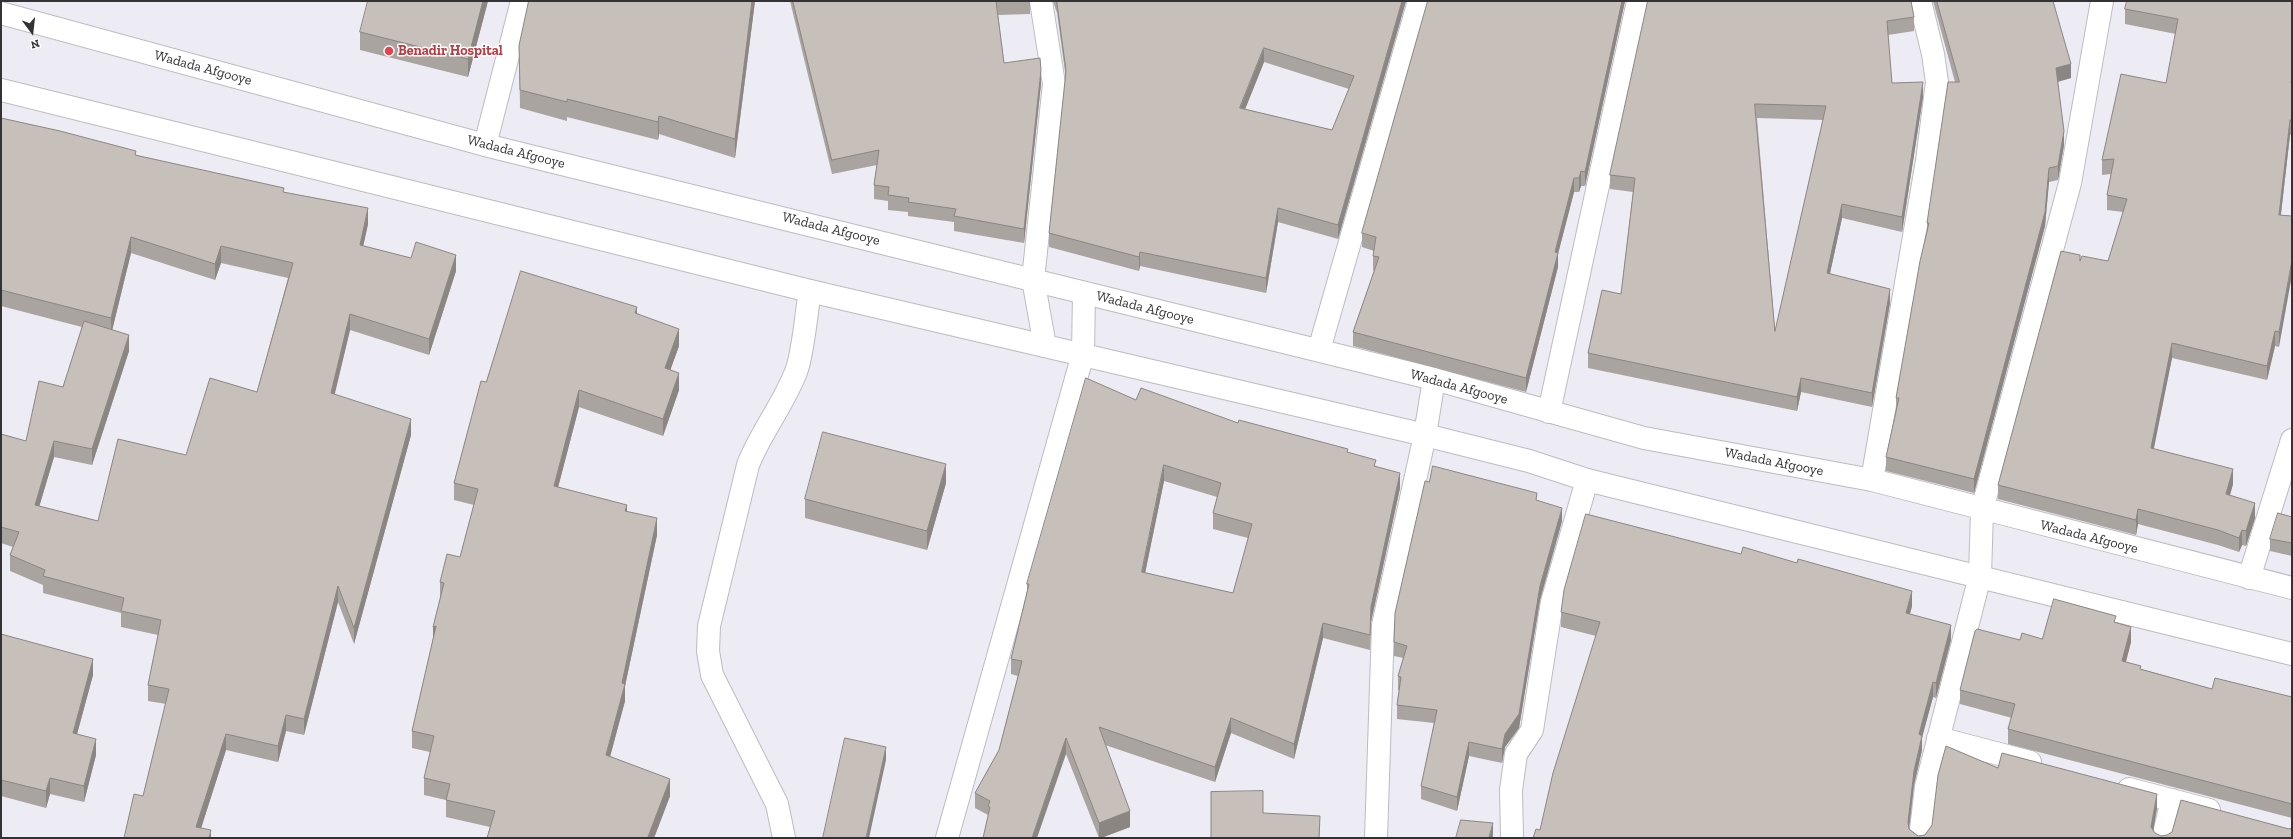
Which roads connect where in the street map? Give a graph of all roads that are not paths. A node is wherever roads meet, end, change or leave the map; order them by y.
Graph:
1 (522, 1) edge
2 (1041, 1) edge
3 (1419, 1) edge
4 (1638, 1) edge
5 (1920, 1) edge
6 (2102, 1) edge
7 (1, 13) edge
8 (1, 90) edge
9 (486, 144) junction
10 (1033, 279) junction
11 (810, 291) junction
12 (1084, 293) junction
13 (1045, 346) junction
14 (1319, 350) junction
15 (1083, 354) junction
16 (1434, 379) junction
17 (1549, 412) junction
18 (1425, 435) junction
19 (2292, 440) edge
20 (1587, 480) junction
21 (1872, 480) junction
22 (1982, 510) junction
23 (1980, 576) junction
24 (2249, 578) junction
25 (2292, 588) edge
26 (2292, 654) edge
27 (1938, 738) junction
28 (2051, 768) edge
29 (2112, 784) edge
30 (2172, 800) junction
31 (2232, 816) edge
32 (784, 838) edge
33 (947, 838) edge
34 (1376, 838) edge
35 (1512, 838) edge
36 (1920, 838) edge
37 (2163, 838) edge

1 - 9 main road
2 - 10 main road
3 - 14 main road
4 - 17 main road
5 - 21 main road
6 - 22 main road
7 - 9 main road, Wadada Afgooye
8 - 11 main road
9 - 10 main road, Wadada Afgooye
10 - 12 main road, Wadada Afgooye
10 - 13 main road
11 - 13 main road
11 - 32 main road
12 - 14 main road, Wadada Afgooye
12 - 15 main road
13 - 15 main road
14 - 16 main road, Wadada Afgooye
15 - 18 main road
15 - 33 main road
16 - 17 main road, Wadada Afgooye
16 - 18 main road
17 - 21 main road, Wadada Afgooye
18 - 20 main road
18 - 34 main road
19 - 24 main road
20 - 23 main road
20 - 35 main road
21 - 22 main road, Wadada Afgooye
22 - 23 main road
22 - 24 main road, Wadada Afgooye
23 - 26 main road
23 - 27 main road
24 - 25 main road, Wadada Afgooye
27 - 28 main road
27 - 36 main road
29 - 30 main road
30 - 31 main road
30 - 37 main road

